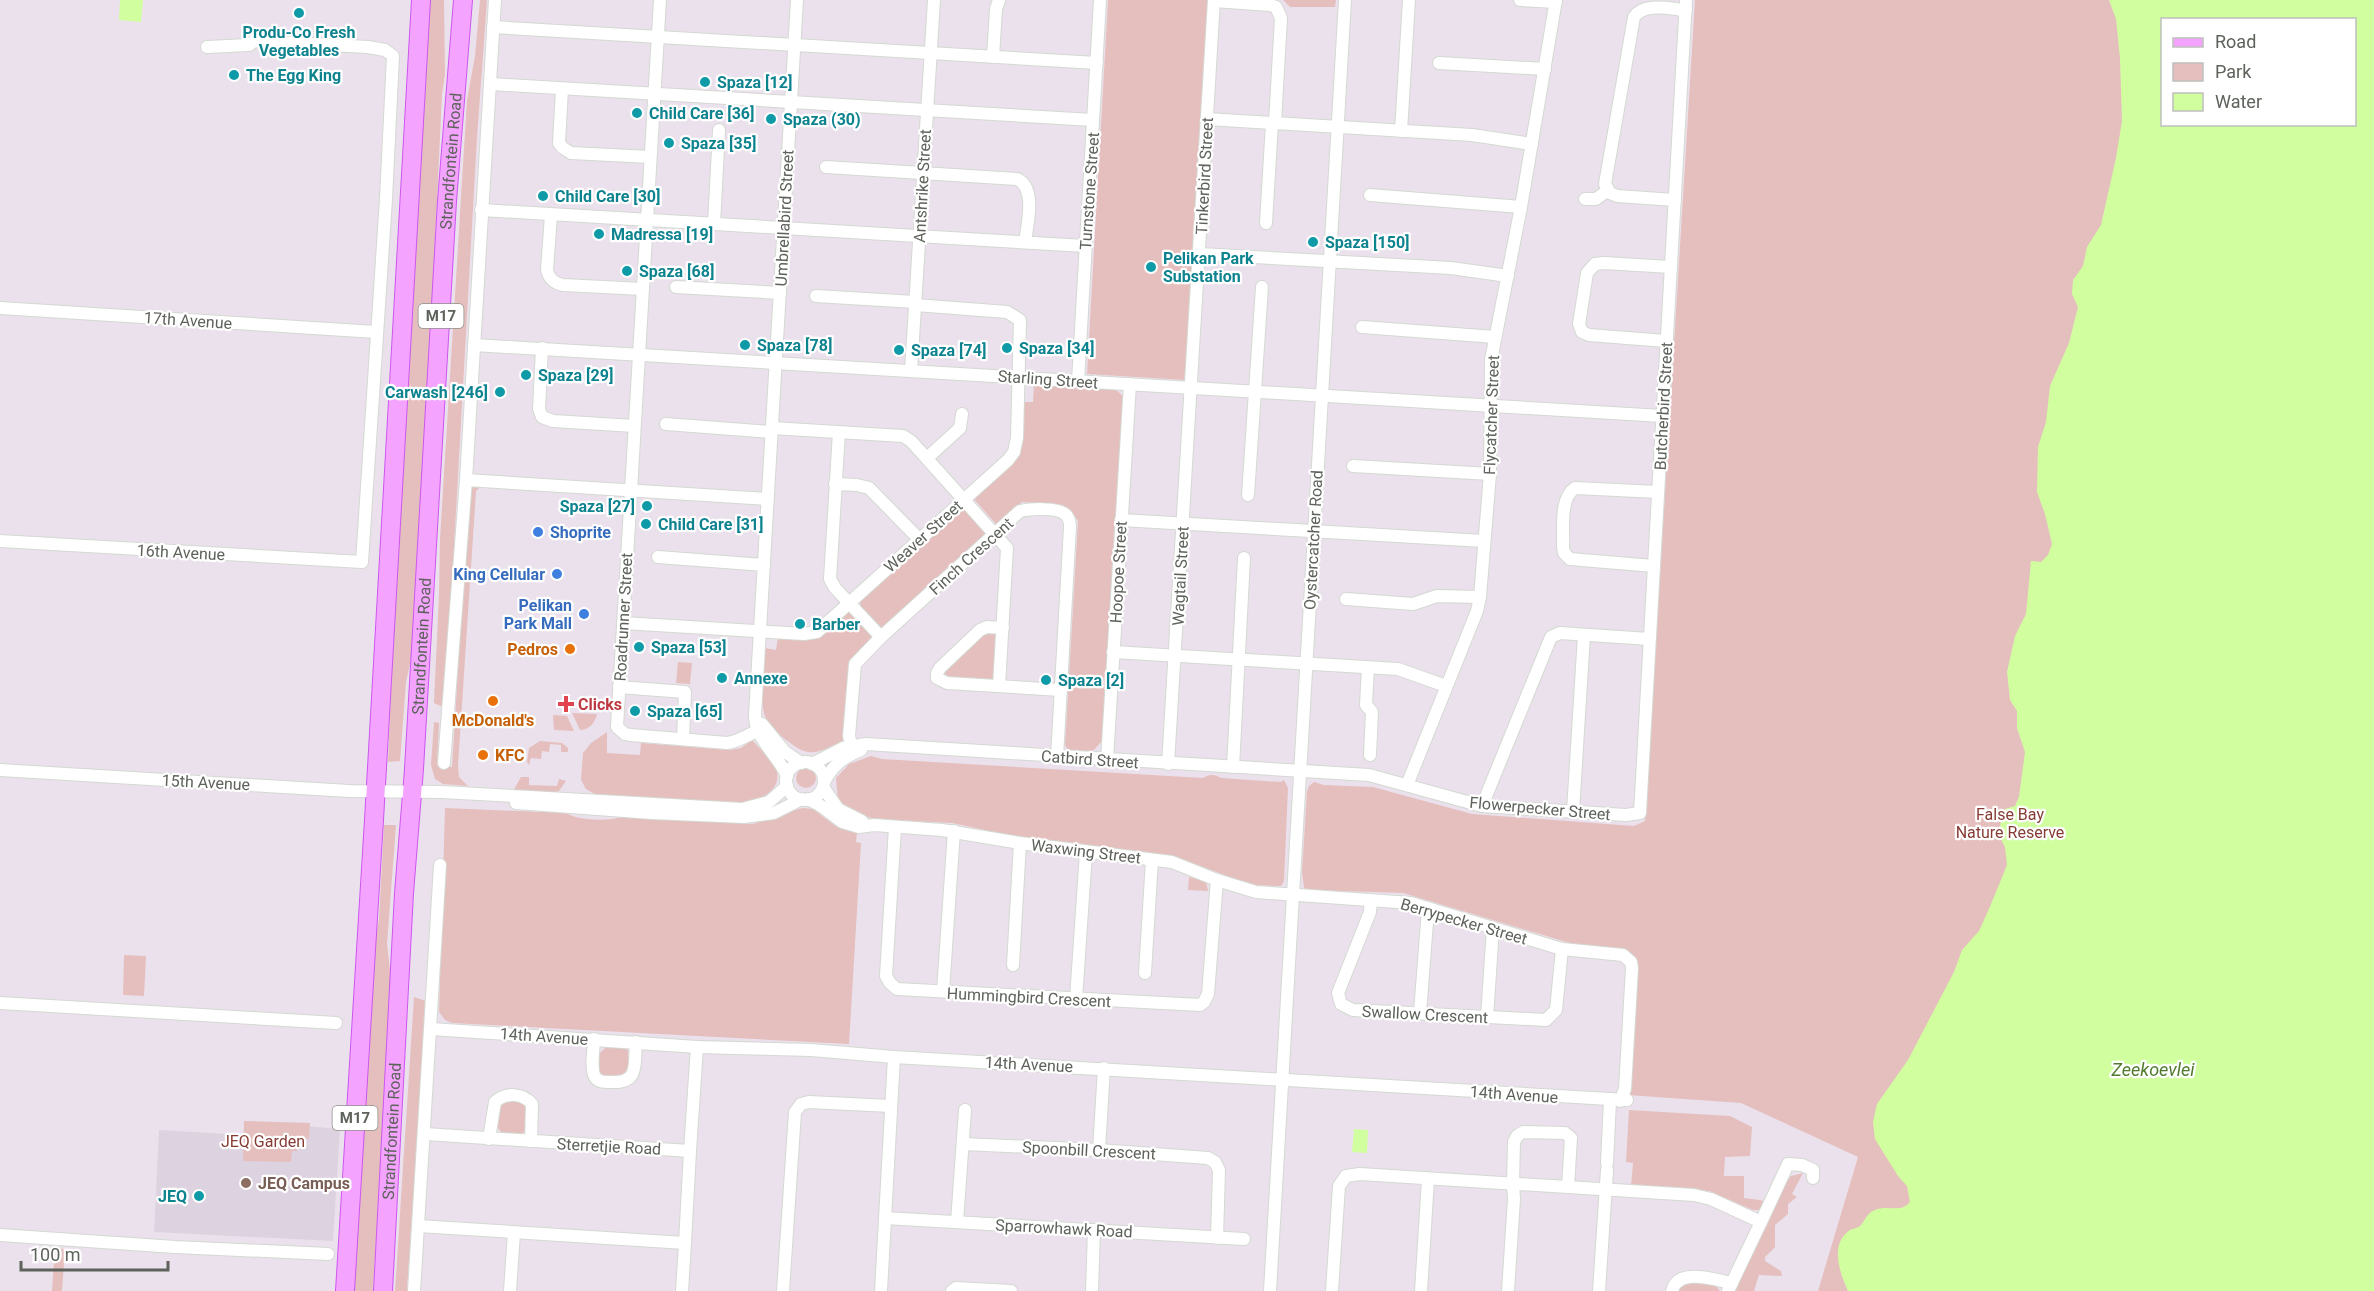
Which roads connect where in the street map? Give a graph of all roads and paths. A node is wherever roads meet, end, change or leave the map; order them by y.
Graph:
1 (421, 0) edge
2 (463, 0) edge
3 (495, 0) edge
4 (660, 0) edge
5 (797, 0) edge
6 (934, 0) edge
7 (999, 0) edge
8 (1100, 0) edge
9 (1214, 0) edge
10 (1345, 0) edge
11 (1409, 0) edge
12 (1520, 0) edge
13 (1556, 1) edge
14 (1686, 5) edge
15 (493, 27) junction
16 (657, 37) junction
17 (795, 45) junction
18 (207, 47) dead end
19 (931, 53) junction
20 (993, 57) junction
21 (1097, 63) junction
22 (1439, 63) dead end
23 (1545, 69) junction
24 (490, 84) junction
25 (562, 89) junction
26 (654, 94) junction
27 (791, 102) junction
28 (926, 110) junction
29 (1207, 119) junction
30 (1093, 120) junction
31 (1273, 123) junction
32 (1337, 128) junction
33 (719, 130) dead end
34 (1401, 131) junction
35 (1532, 144) junction
36 (650, 157) junction
37 (826, 167) dead end
38 (924, 172) junction
39 (1607, 191) junction
40 (1370, 195) dead end
41 (1585, 199) dead end
42 (1675, 200) junction
43 (1521, 207) junction
44 (481, 210) junction
45 (551, 215) junction
46 (647, 220) junction
47 (1266, 223) dead end
48 (714, 224) junction
49 (783, 228) junction
50 (919, 236) junction
51 (1025, 242) junction
52 (1085, 246) junction
53 (1200, 254) junction
54 (1329, 261) junction
55 (1671, 267) junction
56 (1508, 276) junction
57 (676, 287) dead end
58 (1263, 287) dead end
59 (643, 290) junction
60 (780, 293) junction
61 (816, 296) dead end
62 (915, 304) junction
63 (0, 308) edge
64 (1362, 327) dead end
65 (376, 332) junction
66 (1495, 337) junction
67 (1666, 341) junction
68 (474, 345) junction
69 (542, 348) junction
70 (639, 355) junction
71 (775, 363) junction
72 (911, 371) junction
73 (1018, 376) junction
74 (1078, 381) junction
75 (1130, 384) junction
76 (1191, 388) junction
77 (1256, 391) junction
78 (1322, 396) junction
79 (1490, 405) junction
80 (962, 414) dead end
81 (1662, 416) junction
82 (666, 424) dead end
83 (634, 426) junction
84 (771, 430) junction
85 (839, 432) junction
86 (927, 458) junction
87 (1353, 466) dead end
88 (1490, 474) junction
89 (466, 480) junction
90 (836, 484) junction
91 (631, 490) junction
92 (1658, 492) junction
93 (1248, 495) dead end
94 (768, 499) junction
95 (964, 499) junction
96 (1121, 520) junction
97 (1183, 524) junction
98 (1313, 531) junction
99 (995, 535) junction
100 (920, 539) junction
101 (0, 541) edge
102 (1484, 541) junction
103 (658, 557) dead end
104 (1244, 558) dead end
105 (764, 565) junction
106 (1654, 566) junction
107 (1479, 597) junction
108 (1346, 599) dead end
109 (850, 602) junction
110 (623, 623) junction
111 (1003, 628) junction
112 (760, 631) junction
113 (1584, 635) junction
114 (881, 637) junction
115 (1649, 639) junction
116 (1113, 652) junction
117 (1175, 656) junction
118 (1240, 660) junction
119 (1305, 664) junction
120 (1368, 667) junction
121 (999, 686) junction
122 (1446, 686) junction
123 (619, 687) junction
124 (1061, 690) junction
125 (760, 729) junction
126 (682, 739) junction
127 (852, 749) junction
128 (1370, 755) dead end
129 (1057, 757) junction
130 (1107, 760) junction
131 (444, 763) dead end
132 (807, 764) junction
133 (1168, 764) junction
134 (1233, 766) junction
135 (0, 770) edge
136 (1300, 771) junction
137 (787, 781) junction
138 (823, 784) junction
139 (1407, 785) junction
140 (376, 790) junction
141 (412, 792) junction
142 (477, 794) junction
143 (805, 799) junction
144 (1482, 806) junction
145 (1573, 811) junction
146 (1640, 813) joint
147 (874, 825) junction
148 (895, 826) junction
149 (954, 831) junction
150 (1020, 843) junction
151 (1086, 852) junction
152 (1152, 860) junction
153 (440, 865) dead end
154 (1217, 880) junction
155 (1292, 895) junction
156 (1371, 900) junction
157 (1428, 909) junction
158 (1493, 928) junction
159 (1562, 950) junction
160 (1013, 965) dead end
161 (1145, 973) dead end
162 (943, 991) junction
163 (1076, 999) junction
164 (0, 1003) edge
165 (1420, 1013) junction
166 (1487, 1017) junction
167 (336, 1023) dead end
168 (431, 1029) junction
169 (594, 1039) junction
170 (636, 1042) junction
171 (697, 1047) junction
172 (894, 1057) junction
173 (1104, 1068) junction
174 (1283, 1079) junction
175 (1619, 1101) junction
176 (891, 1106) junction
177 (965, 1110) dead end
178 (425, 1134) junction
179 (489, 1139) junction
180 (531, 1142) junction
181 (963, 1144) junction
182 (1099, 1150) junction
183 (690, 1151) junction
184 (1813, 1178) dead end
185 (1428, 1179) junction
186 (1513, 1184) junction
187 (1568, 1187) junction
188 (1606, 1188) junction
189 (885, 1218) junction
190 (957, 1222) junction
191 (1761, 1222) junction
192 (418, 1226) junction
193 (1094, 1230) junction
194 (514, 1233) junction
195 (0, 1235) edge
196 (1217, 1238) junction
197 (1244, 1239) dead end
198 (685, 1243) junction
199 (328, 1254) dead end
200 (1730, 1287) edge
201 (953, 1290) edge
202 (345, 1291) edge
203 (382, 1291) edge
204 (414, 1291) edge
205 (510, 1291) edge
206 (682, 1291) edge
207 (783, 1291) edge
208 (881, 1291) edge
209 (1011, 1291) edge
210 (1092, 1291) edge
211 (1270, 1291) edge
212 (1332, 1291) edge
213 (1421, 1291) edge
214 (1508, 1291) edge
215 (1599, 1291) edge
216 (1672, 1291) edge

1 - 140 main road, M17
2 - 141 main road, Strandfontein Road / M17
3 - 15 street, Strandfontein Road
4 - 16 street, Roadrunner Street
5 - 17 street, Umbrellabird Street
6 - 19 street, Antshrike Street
7 - 20 street
8 - 21 street, Turnstone Street
9 - 29 street, Tinkerbird Street
9 - 31 street
10 - 32 street, Oystercatcher Road
11 - 34 street
12 - 13 street
13 - 23 street, Flycatcher Street
14 - 39 street
14 - 42 street, Butcherbird Street
15 - 16 street
15 - 24 street, Strandfontein Road
16 - 17 street
16 - 26 street, Roadrunner Street
17 - 19 street
17 - 27 street, Umbrellabird Street
18 - 65 street
19 - 20 street
19 - 28 street, Antshrike Street
20 - 21 street
21 - 30 street, Turnstone Street
22 - 23 street
23 - 35 street, Flycatcher Street
24 - 25 street
24 - 44 street, Strandfontein Road
25 - 26 street
25 - 36 street
26 - 27 street
26 - 36 street, Roadrunner Street
27 - 28 street
27 - 49 street, Umbrellabird Street
28 - 30 street
28 - 38 street, Antshrike Street
29 - 31 street
29 - 53 street, Tinkerbird Street
30 - 52 street, Turnstone Street
31 - 32 street
31 - 47 street
32 - 34 street
32 - 54 street, Oystercatcher Road
33 - 48 street
34 - 35 street
35 - 43 street, Flycatcher Street
36 - 46 street, Roadrunner Street
37 - 38 street
38 - 50 street, Antshrike Street
38 - 51 street
39 - 41 street
39 - 42 street
40 - 43 street
42 - 55 street, Butcherbird Street
43 - 56 street, Flycatcher Street
44 - 45 street
44 - 68 street, Strandfontein Road
45 - 46 street
45 - 59 street
46 - 48 street
46 - 59 street, Roadrunner Street
48 - 49 street
49 - 50 street
49 - 60 street, Umbrellabird Street
50 - 51 street
50 - 62 street, Antshrike Street
51 - 52 street
52 - 74 street, Turnstone Street
53 - 54 street
53 - 76 street, Tinkerbird Street
54 - 56 street
54 - 78 street, Oystercatcher Road
55 - 67 street, Butcherbird Street
55 - 67 street
56 - 66 street, Flycatcher Street
57 - 60 street
58 - 77 street
59 - 70 street, Roadrunner Street
60 - 71 street, Umbrellabird Street
61 - 62 street
62 - 72 street, Antshrike Street
62 - 73 street, Weaver Street
63 - 65 street, 17th Avenue
64 - 66 street
65 - 101 street, 16th Avenue
66 - 79 street, Flycatcher Street
67 - 81 street, Butcherbird Street
68 - 69 street, Starling Street
68 - 89 street, Strandfontein Road
69 - 70 street, Starling Street
69 - 83 street
70 - 71 street, Starling Street
70 - 83 street, Roadrunner Street
71 - 72 street, Starling Street
71 - 84 street, Umbrellabird Street
72 - 73 street, Starling Street
73 - 74 street, Starling Street
73 - 95 street, Weaver Street
74 - 75 street, Starling Street
75 - 76 street, Starling Street
75 - 96 street, Hoopoe Street
76 - 77 street, Starling Street
76 - 97 street, Wagtail Street
77 - 78 street, Starling Street
77 - 93 street
78 - 79 street, Starling Street
78 - 98 street, Oystercatcher Road
79 - 81 street, Starling Street
79 - 88 street, Flycatcher Street
80 - 86 street
81 - 92 street, Butcherbird Street
82 - 84 street
83 - 91 street, Roadrunner Street
84 - 85 street
84 - 94 street, Umbrellabird Street
85 - 86 street
85 - 90 street
86 - 95 street
87 - 88 street
88 - 102 street, Flycatcher Street
89 - 91 street
89 - 131 street, Strandfontein Road
90 - 100 street
90 - 109 street
91 - 94 street
91 - 110 street, Roadrunner Street
92 - 106 street, Butcherbird Street
92 - 106 street
94 - 105 street, Umbrellabird Street
95 - 99 street
95 - 100 street, Weaver Street
96 - 97 street
96 - 116 street, Hoopoe Street
97 - 98 street
97 - 117 street, Wagtail Street
98 - 102 street
98 - 119 street, Oystercatcher Road
99 - 111 street
99 - 114 street, Finch Crescent
99 - 124 street, Finch Crescent
100 - 109 street, Weaver Street
102 - 107 street, Flycatcher Street
103 - 105 street
104 - 118 street
105 - 112 street, Umbrellabird Street
106 - 115 street, Butcherbird Street
107 - 108 street
107 - 122 street, Flycatcher Street
109 - 112 street, Weaver Street
109 - 114 street
110 - 112 street, Weaver Street
110 - 123 street, Roadrunner Street
111 - 121 street
111 - 121 street
112 - 125 street, Umbrellabird Street
113 - 115 street
113 - 144 street
113 - 145 street
114 - 127 street, Finch Crescent
115 - 146 street, Butcherbird Street
116 - 117 street
116 - 130 street, Hoopoe Street
117 - 118 street
117 - 133 street, Wagtail Street
118 - 119 street
118 - 134 street
119 - 120 street
119 - 136 street, Oystercatcher Road
120 - 122 street
120 - 128 street
121 - 124 street
122 - 139 street, Flycatcher Street
123 - 126 street, Roadrunner Street
123 - 126 street
124 - 129 street, Finch Crescent
125 - 126 street, Roadrunner Street
125 - 132 street
125 - 137 street
127 - 129 street, Catbird Street
127 - 132 street, Catbird Street
127 - 138 street, Catbird Street
129 - 130 street, Catbird Street
130 - 133 street, Catbird Street
132 - 137 street
132 - 138 street
133 - 134 street, Catbird Street
134 - 136 street, Catbird Street
135 - 140 street, 15th Avenue
136 - 139 street, Flowerpecker Street
136 - 155 street, Oystercatcher Road
137 - 142 street
137 - 143 street
138 - 143 street
138 - 147 street, Waxwing Street
139 - 144 street, Flowerpecker Street
140 - 141 street, 15th Avenue
140 - 202 main road, M17
141 - 142 street, 15th Avenue
141 - 203 main road, Strandfontein Road / M17
142 - 143 street
143 - 147 street, Waxwing Street
144 - 145 street, Flowerpecker Street
145 - 146 street, Flowerpecker Street
147 - 148 street, Waxwing Street
148 - 149 street, Waxwing Street
148 - 162 street, Hummingbird Crescent
149 - 150 street, Waxwing Street
149 - 162 street
150 - 151 street, Waxwing Street
150 - 160 street
151 - 152 street, Waxwing Street
151 - 163 street
152 - 154 street, Waxwing Street
152 - 161 street
153 - 168 street, Strandfontein Road
154 - 155 street, Waxwing Street
154 - 163 street, Hummingbird Crescent
155 - 156 street, Berrypecker Street
155 - 174 street, Oystercatcher Road
156 - 157 street, Berrypecker Street
156 - 165 street, Swallow Crescent
157 - 158 street, Berrypecker Street
157 - 165 street
158 - 159 street, Berrypecker Street
158 - 166 street
159 - 166 street, Swallow Crescent
159 - 175 street, Berrypecker Street
162 - 163 street, Hummingbird Crescent
164 - 167 street
165 - 166 street, Swallow Crescent
168 - 169 street, 14th Avenue
168 - 178 street, Strandfontein Road
169 - 170 street, 14th Avenue
169 - 170 street
170 - 171 street, 14th Avenue
171 - 172 street, 14th Avenue
171 - 183 street
172 - 173 street, 14th Avenue
172 - 176 street
173 - 174 street, 14th Avenue
173 - 182 street
174 - 175 street, 14th Avenue
174 - 211 street, Oystercatcher Road
175 - 188 street
176 - 189 street
176 - 207 street
177 - 181 street
178 - 179 street, Sterretjie Road
178 - 192 street, Strandfontein Road
179 - 180 street, Sterretjie Road
179 - 180 street
180 - 183 street, Sterretjie Road
181 - 182 street, Spoonbill Crescent
181 - 190 street
182 - 196 street, Spoonbill Crescent
183 - 198 street
184 - 191 street
185 - 186 street
185 - 212 street
185 - 213 street
186 - 187 street
186 - 187 street
186 - 214 street
187 - 188 street
188 - 191 street
188 - 215 street
189 - 190 street, Sparrowhawk Road
189 - 208 street
190 - 193 street, Sparrowhawk Road
191 - 200 street
192 - 194 street
192 - 204 street, Strandfontein Road
193 - 196 street, Sparrowhawk Road
193 - 210 street
194 - 198 street
194 - 205 street
195 - 199 street
196 - 197 street, Sparrowhawk Road
198 - 206 street
200 - 216 street
201 - 209 street

